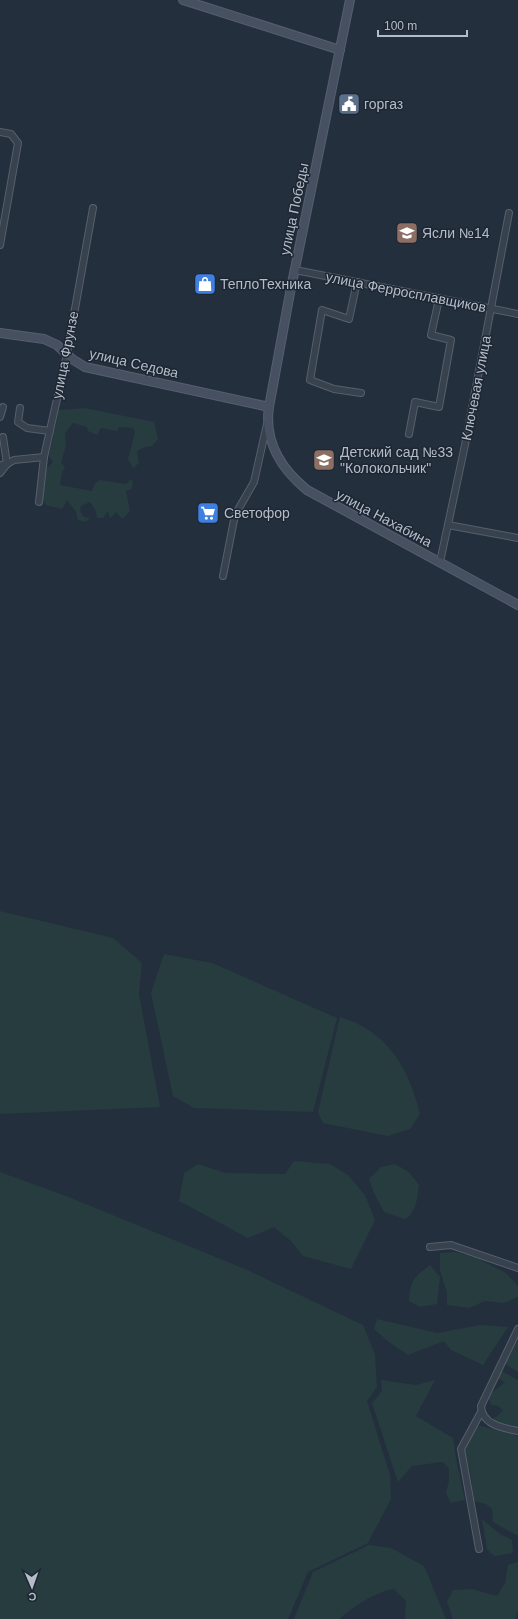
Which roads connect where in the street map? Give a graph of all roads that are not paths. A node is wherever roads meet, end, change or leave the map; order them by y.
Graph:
1 (183, 0) edge
2 (350, 0) edge
3 (340, 50) junction
4 (0, 132) edge
5 (93, 208) dead end
6 (509, 213) dead end
7 (0, 245) edge
8 (295, 270) junction
9 (357, 282) junction
10 (439, 298) junction
11 (491, 309) junction
12 (518, 314) edge
13 (0, 333) edge
14 (66, 353) junction
15 (361, 393) dead end
16 (3, 407) dead end
17 (269, 407) junction
18 (20, 408) dead end
19 (0, 417) edge
20 (267, 424) junction
21 (50, 431) junction
22 (408, 434) dead end
23 (3, 437) dead end
24 (44, 457) junction
25 (7, 464) junction
26 (0, 465) edge
27 (0, 473) edge
28 (39, 502) dead end
29 (448, 524) junction
30 (518, 538) edge
31 (440, 562) junction
32 (223, 576) dead end
33 (518, 605) edge
34 (430, 1246) dead end
35 (518, 1268) edge
36 (518, 1330) edge
37 (481, 1412) junction
38 (518, 1431) edge
39 (479, 1549) dead end

1 - 3 main road
2 - 3 main road, улица Победы
3 - 8 main road, улица Победы
4 - 7 street
5 - 14 street, улица Фрунзе
6 - 11 street, Ключевая улица
8 - 9 street, улица Ферросплавщиков
8 - 17 main road, улица Победы
9 - 10 street, улица Ферросплавщиков
9 - 15 street
10 - 11 street, улица Ферросплавщиков
10 - 22 street
11 - 12 street, улица Ферросплавщиков
11 - 29 street, Ключевая улица
13 - 14 main road, улица Седова
14 - 17 main road, улица Седова
14 - 21 street, улица Фрунзе
16 - 19 street
17 - 20 main road, улица Победы
18 - 21 street
20 - 31 main road, улица Нахабина
20 - 32 street
21 - 24 street, улица Фрунзе
23 - 25 street
24 - 25 street
24 - 28 street, улица Фрунзе
25 - 26 street
25 - 27 street
29 - 30 street
29 - 31 street, Ключевая улица
31 - 33 main road, улица Нахабина
34 - 35 street
36 - 37 street
37 - 38 street
37 - 39 street

